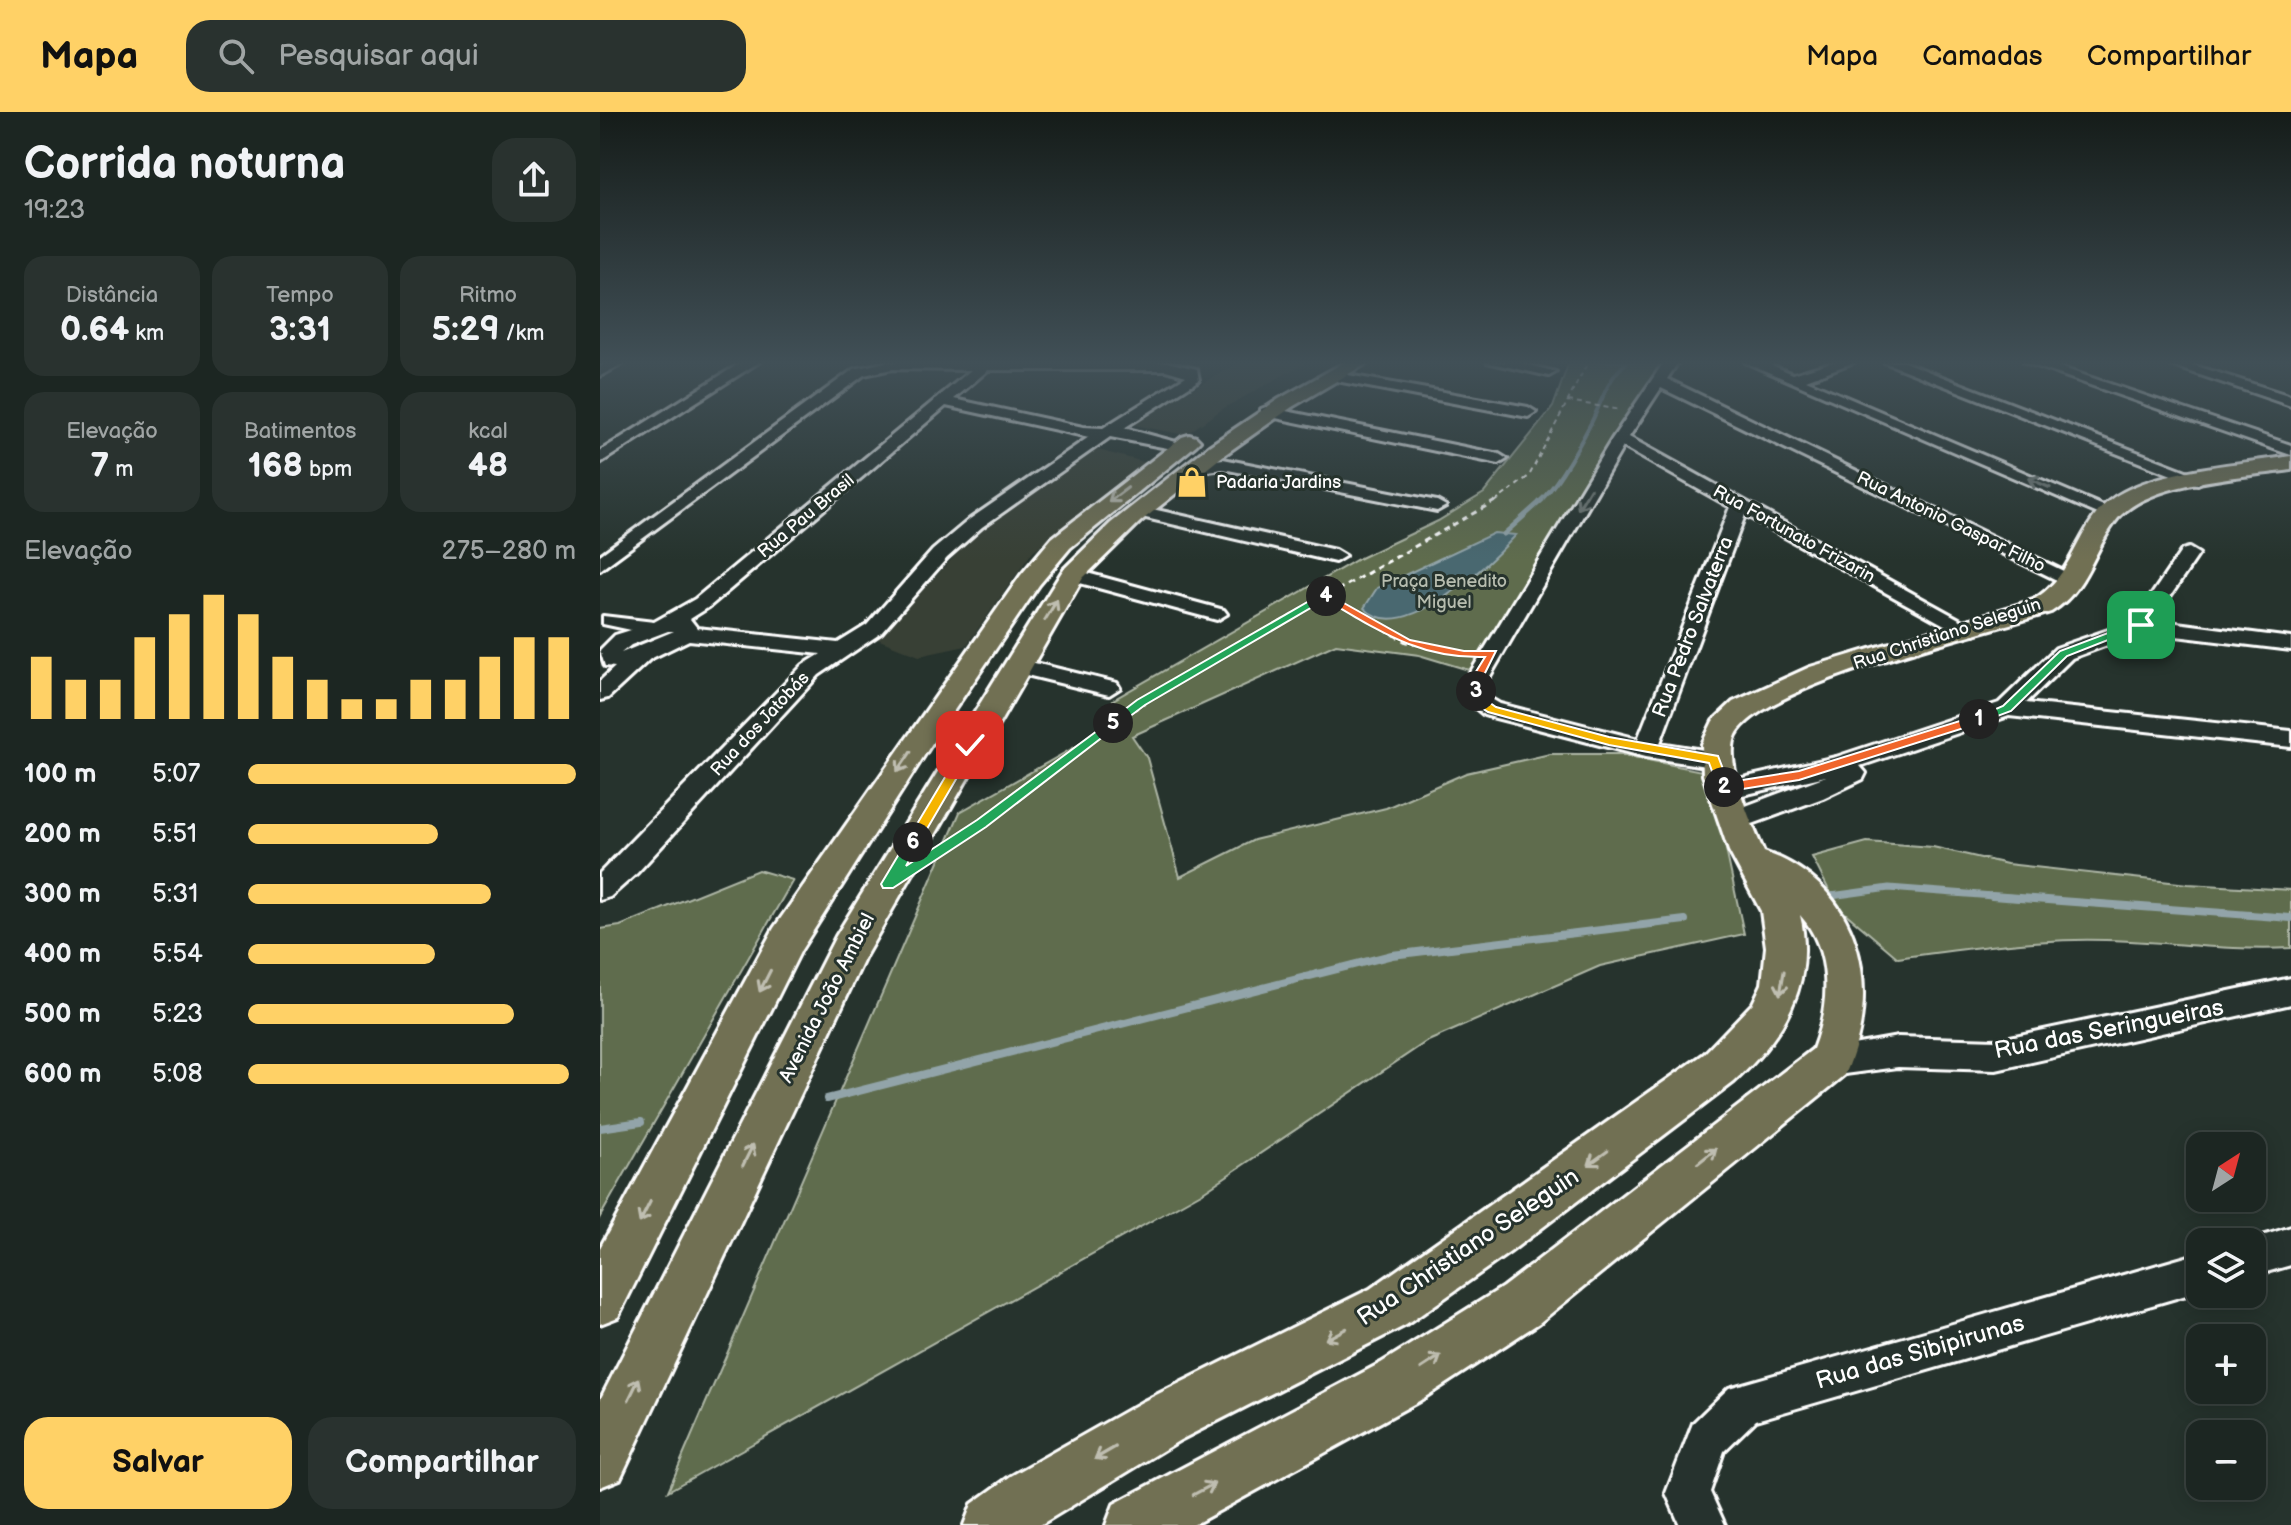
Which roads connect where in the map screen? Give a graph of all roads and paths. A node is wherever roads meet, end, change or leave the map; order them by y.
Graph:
1 (648, 428) edge
2 (784, 428) edge
3 (912, 428) edge
4 (1064, 428) edge
5 (1107, 428) edge
6 (1224, 428) edge
7 (1242, 428) edge
8 (1345, 428) edge
9 (1554, 428) edge
10 (1627, 428) edge
11 (1756, 428) edge
12 (1909, 428) edge
13 (2064, 428) edge
14 (2226, 428) edge
15 (1095, 435) junction
16 (1620, 439) junction
17 (2291, 450) edge
18 (600, 458) edge
19 (1194, 459) junction
20 (1499, 459) dead end
21 (2291, 463) edge
22 (2198, 479) junction
23 (1740, 504) junction
24 (1437, 506) dead end
25 (1139, 511) junction
26 (2111, 513) junction
27 (2189, 554) dead end
28 (1335, 556) dead end
29 (600, 564) edge
30 (1072, 575) junction
31 (2072, 580) junction
32 (1327, 595) junction
33 (1217, 614) dead end
34 (605, 616) edge
35 (2141, 625) junction
36 (672, 630) junction
37 (1968, 630) junction
38 (2291, 644) edge
39 (844, 650) junction
40 (1492, 654) junction
41 (611, 662) edge
42 (1018, 666) junction
43 (1109, 688) dead end
44 (2007, 708) junction
45 (2291, 739) edge
46 (1892, 744) junction
47 (1646, 749) junction
48 (1713, 759) junction
49 (1725, 790) junction
50 (1743, 839) junction
51 (888, 884) junction
52 (600, 889) edge
53 (1783, 924) junction
54 (1831, 928) junction
55 (2291, 991) edge
56 (1830, 1061) junction
57 (2291, 1246) edge
58 (2266, 1253) edge
59 (2186, 1276) edge
60 (600, 1299) edge
61 (600, 1459) edge
62 (1695, 1509) edge
63 (993, 1525) edge
64 (1135, 1525) edge

1 - 18 street
2 - 29 street
3 - 36 street, Rua Pau Brasil
4 - 15 street
5 - 15 street, Rua dos Jatobás
6 - 19 main road, Avenida João Ambiel
7 - 19 main road, Avenida João Ambiel
8 - 20 street
9 - 32 path
10 - 16 street
11 - 31 street, Rua Antonio Gaspar Filho
26 -> 12 street
13 - 22 street
14 - 17 street
15 - 19 street
15 - 39 street, Rua dos Jatobás
16 - 23 street, Rua Fortunato Frizarin
16 -> 40 street
19 - 24 street
19 - 25 main road, Avenida João Ambiel
19 -> 60 main road, Avenida João Ambiel
21 - 22 main road, Rua Christiano Seleguin
22 - 26 main road, Rua Christiano Seleguin
23 - 37 street, Rua Fortunato Frizarin
23 - 47 street, Rua Pedro Salvaterra
25 - 28 street
25 - 30 main road, Avenida João Ambiel
26 - 31 main road, Rua Christiano Seleguin
27 - 35 street
30 - 33 street
42 -> 30 main road, Avenida João Ambiel
31 - 37 main road, Rua Christiano Seleguin
32 - 40 path
32 - 51 path
34 - 36 street
34 - 41 street
35 - 38 street
35 - 44 street
36 - 39 street
36 - 41 street
36 - 41 street
37 - 48 main road, Rua Christiano Seleguin
39 - 52 street, Rua dos Jatobás
40 - 47 street
42 - 43 street
42 - 51 main road, Avenida João Ambiel
44 - 45 street
44 - 46 street
46 - 49 street
46 - 50 street
47 - 48 street
48 - 49 main road, Rua Christiano Seleguin
49 - 50 main road, Rua Christiano Seleguin
50 - 53 main road, Rua Christiano Seleguin
50 - 54 main road
61 -> 51 main road, Avenida João Ambiel
53 - 54 main road
53 -> 63 main road, Rua Christiano Seleguin
54 - 56 main road
55 - 56 street, Rua das Seringueiras
64 -> 56 main road
57 - 58 street
59 - 62 street, Rua das Sibipirunas

